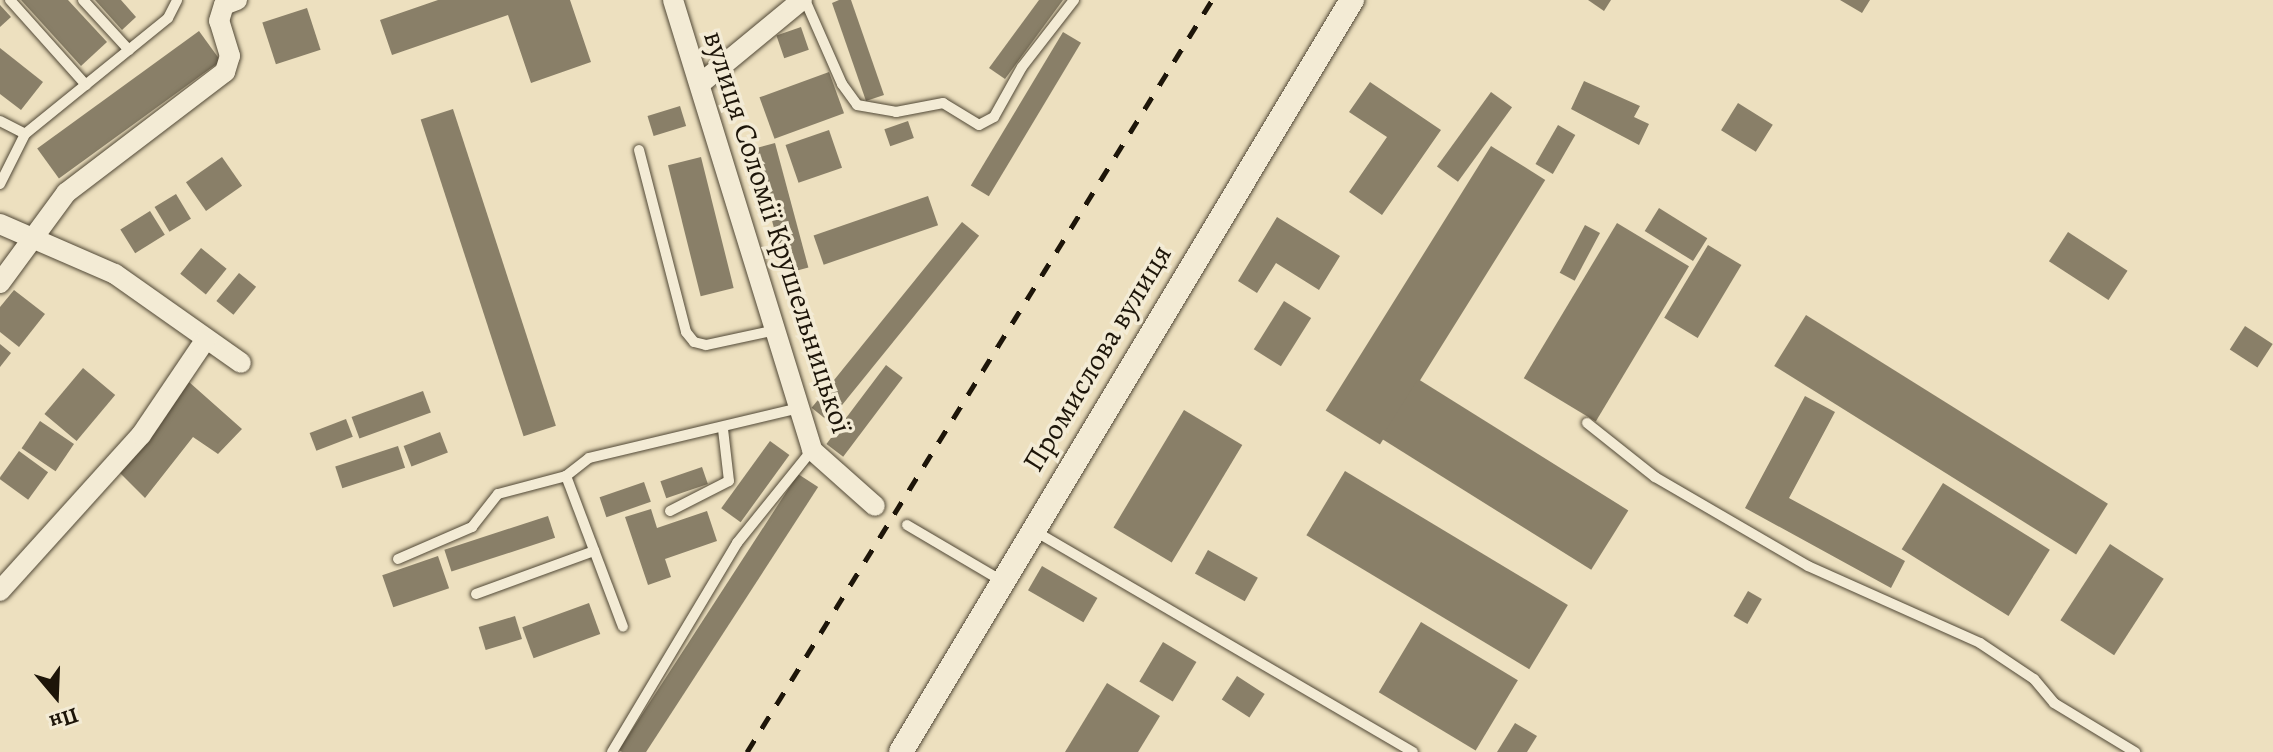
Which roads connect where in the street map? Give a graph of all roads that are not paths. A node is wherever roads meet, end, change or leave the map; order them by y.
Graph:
1 (10, 0) edge
2 (83, 0) edge
3 (177, 0) edge
4 (237, 0) edge
5 (673, 0) edge
6 (804, 0) edge
7 (1074, 0) edge
8 (1352, 0) edge
9 (129, 50) junction
10 (700, 84) junction
11 (86, 85) junction
12 (0, 121) edge
13 (25, 134) junction
14 (639, 150) dead end
15 (0, 184) edge
16 (0, 224) edge
17 (31, 235) junction
18 (0, 283) edge
19 (776, 330) junction
20 (206, 339) junction
21 (241, 363) dead end
22 (801, 407) junction
23 (1587, 423) dead end
24 (723, 429) junction
25 (812, 450) junction
26 (566, 476) junction
27 (875, 506) dead end
28 (670, 511) dead end
29 (907, 525) dead end
30 (1031, 529) junction
31 (594, 551) junction
32 (398, 559) dead end
33 (1002, 581) junction
34 (0, 591) edge
35 (476, 594) dead end
36 (623, 627) dead end
37 (612, 752) edge
38 (901, 752) edge
39 (1413, 752) edge
40 (2135, 752) edge

1 - 11 lane
2 - 9 lane
3 - 9 lane
4 - 17 street
5 - 10 street, вулиця Соломії Крушельницької
6 - 7 lane
6 - 10 street
8 - 30 street, Промислова вулиця
9 - 11 lane
10 - 19 street, вулиця Соломії Крушельницької
11 - 13 lane
12 - 13 lane
13 - 15 lane
14 - 19 lane
16 - 17 street
17 - 18 street
17 - 20 street
19 - 22 street, вулиця Соломії Крушельницької
20 - 21 street
20 - 34 street
22 - 24 lane
22 - 25 street, вулиця Соломії Крушельницької
23 - 40 lane
24 - 26 lane
24 - 28 lane
25 - 27 street, вулиця Соломії Крушельницької
25 - 37 lane
26 - 31 lane
26 - 32 lane
29 - 33 lane
30 - 33 street, Промислова вулиця
30 - 39 lane
31 - 35 lane
31 - 36 lane
33 - 38 street, Промислова вулиця

